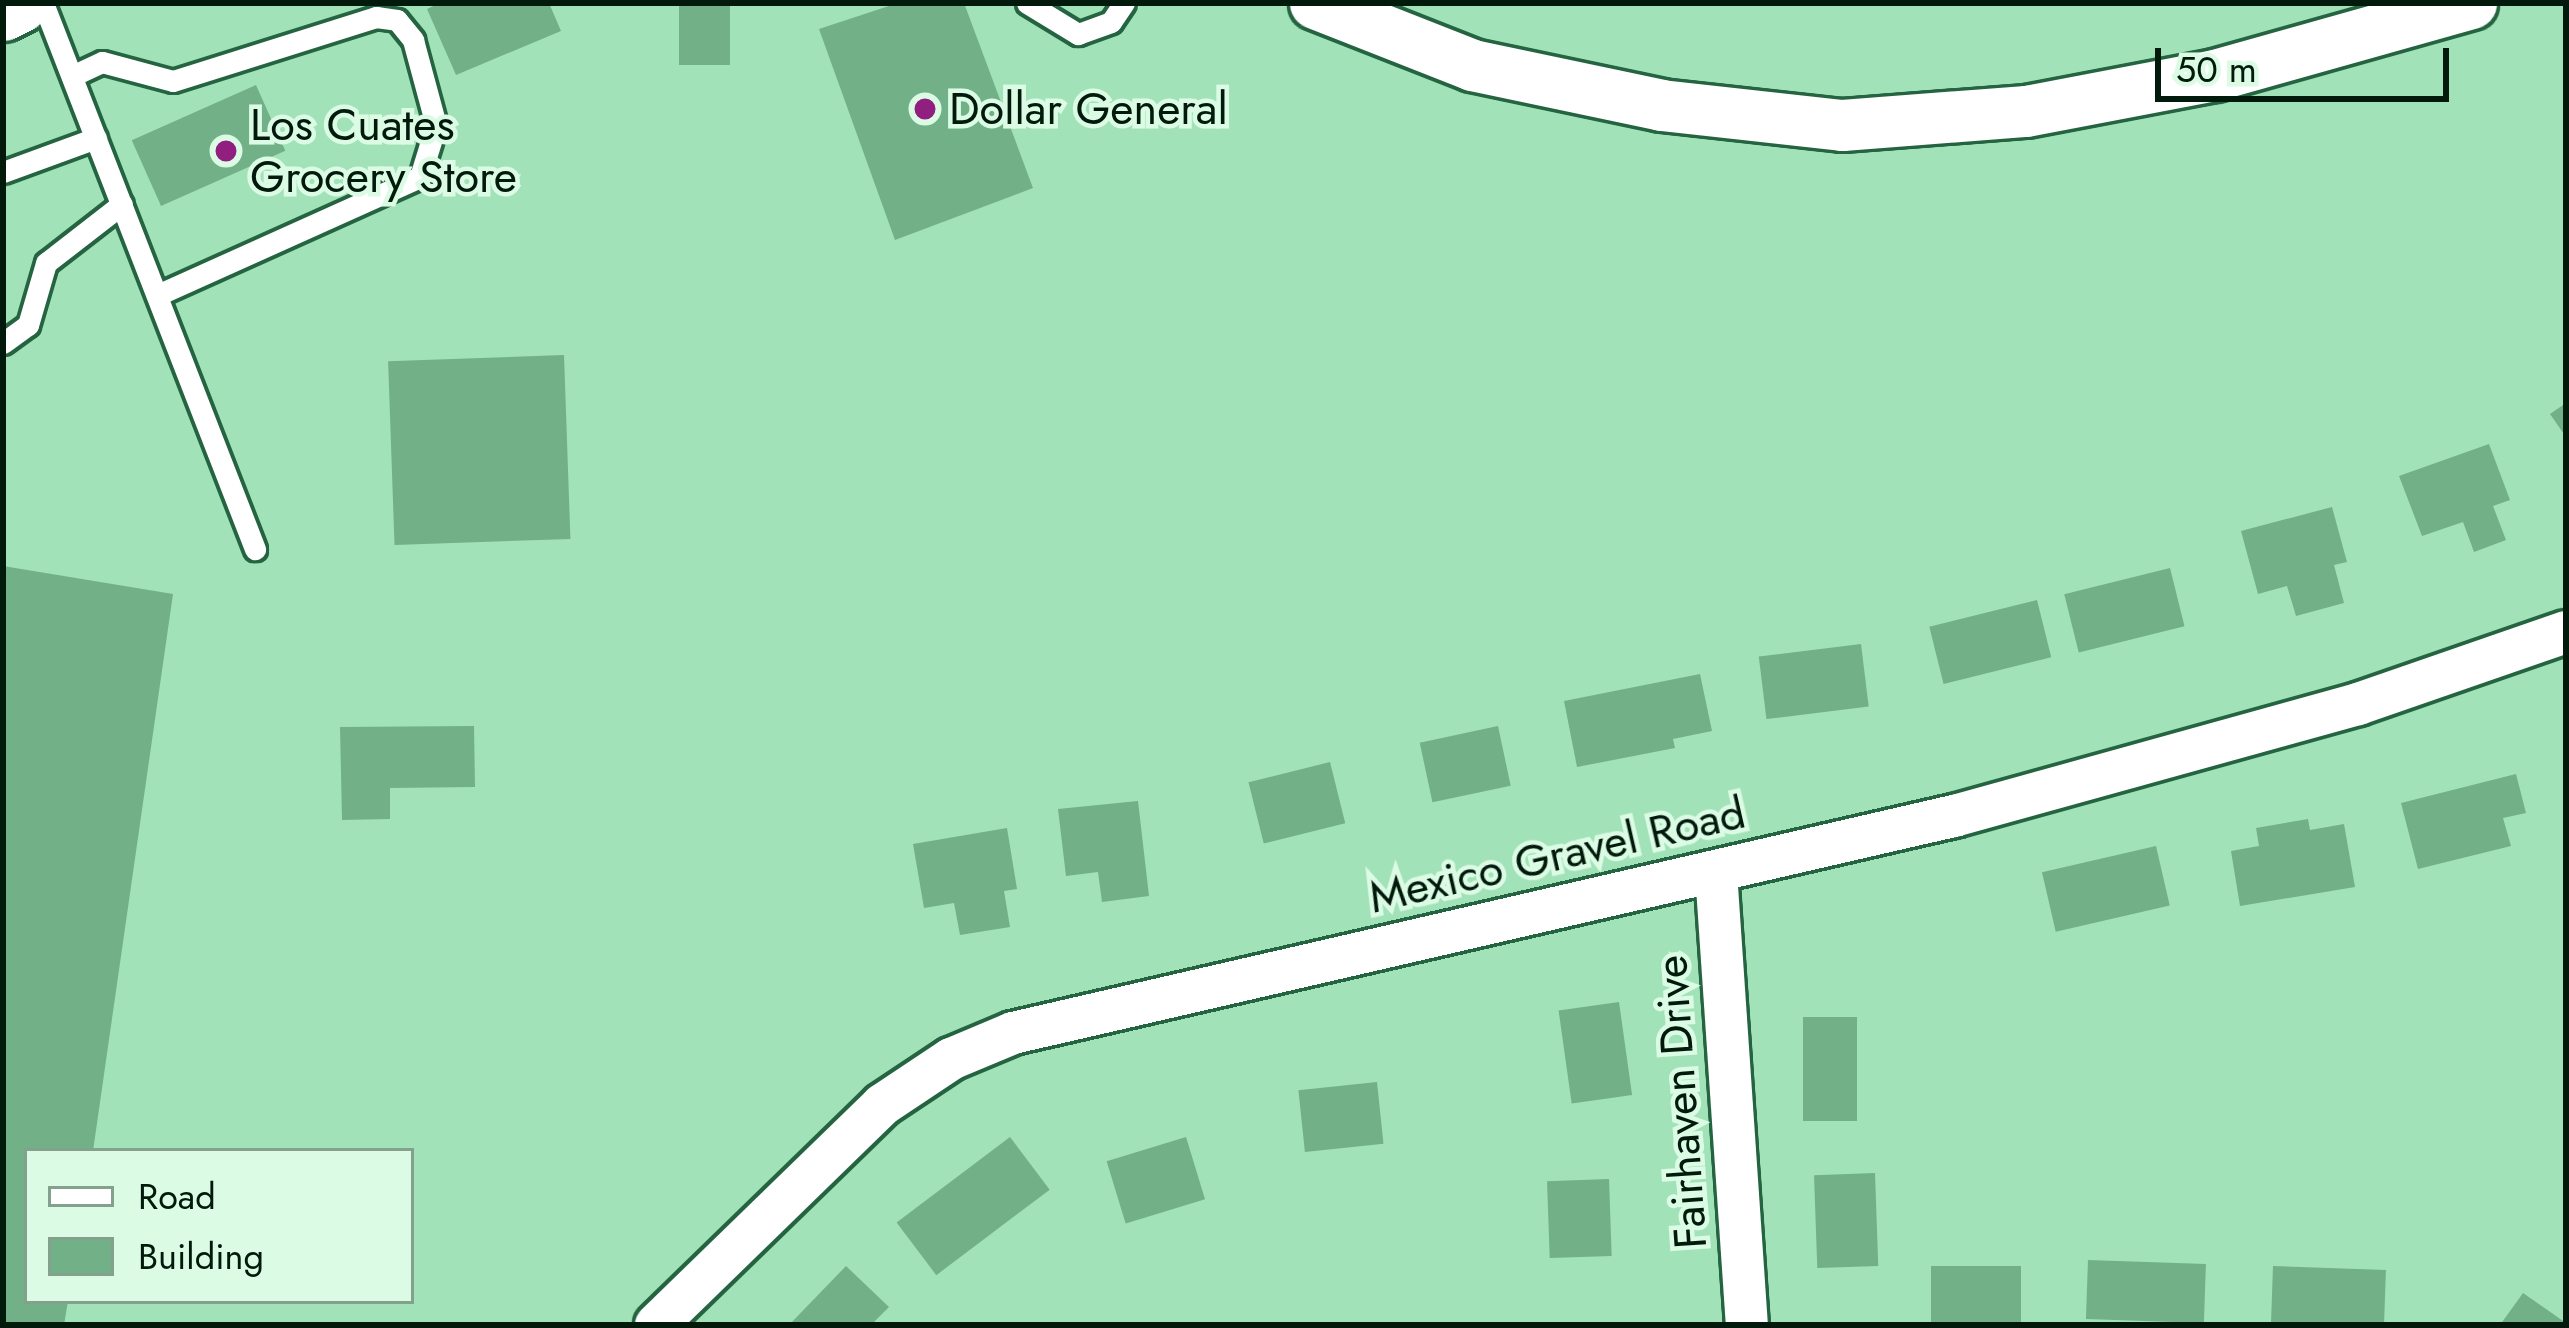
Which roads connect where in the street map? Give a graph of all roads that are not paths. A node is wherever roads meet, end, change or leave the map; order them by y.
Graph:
1 (19, 3) edge
2 (44, 3) edge
3 (1027, 3) edge
4 (1124, 3) edge
5 (1315, 3) edge
6 (2470, 3) edge
7 (3, 11) edge
8 (72, 76) junction
9 (96, 138) junction
10 (3, 172) edge
11 (122, 204) junction
12 (157, 295) junction
13 (3, 344) edge
14 (256, 549) dead end
15 (2566, 632) edge
16 (1716, 872) junction
17 (656, 1325) edge
18 (1747, 1325) edge

1 - 7 main road
2 - 8 lane
3 - 4 lane
5 - 6 street
8 - 9 lane
8 - 12 lane
9 - 10 lane
9 - 11 lane
11 - 12 lane
11 - 13 lane
12 - 14 lane
15 - 16 street, Mexico Gravel Road
16 - 17 street, Mexico Gravel Road
16 - 18 street, Fairhaven Drive

